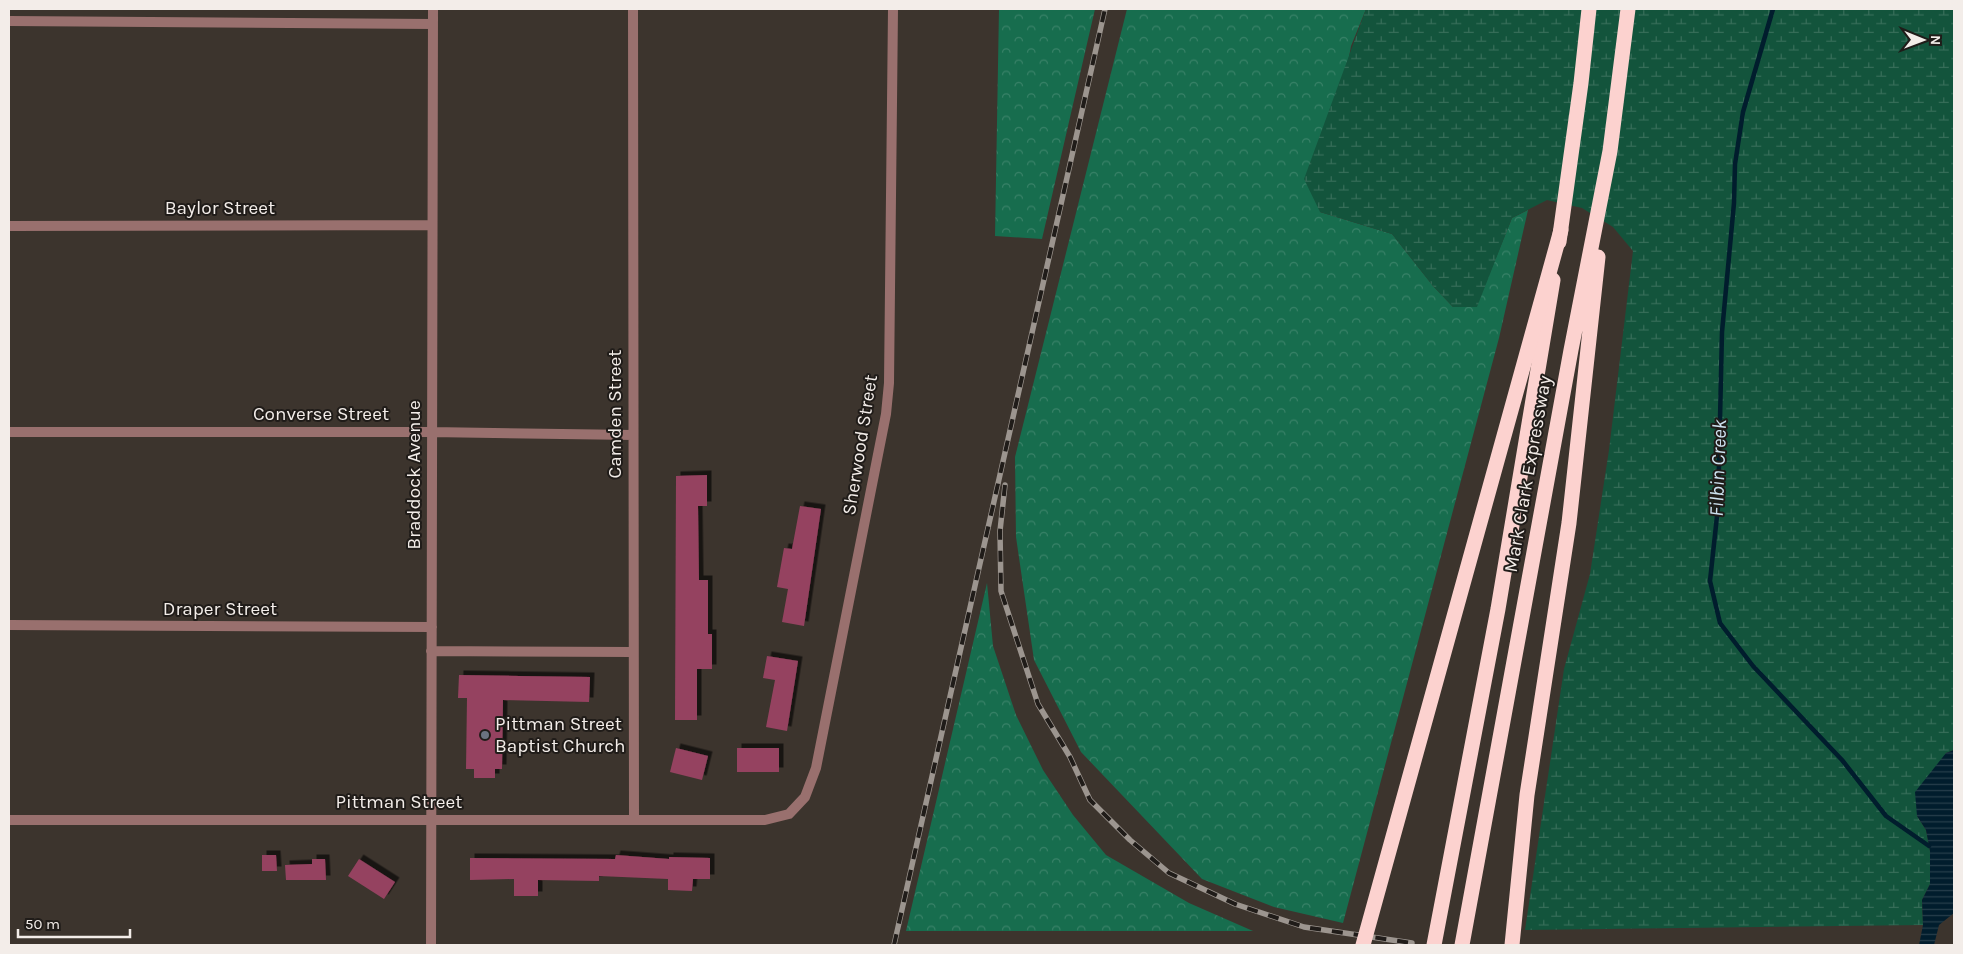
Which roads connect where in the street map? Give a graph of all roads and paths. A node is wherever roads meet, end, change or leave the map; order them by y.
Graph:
1 (433, 9) edge
2 (633, 9) edge
3 (893, 9) edge
4 (1589, 9) edge
5 (1628, 9) edge
6 (9, 21) edge
7 (433, 24) junction
8 (1610, 150) junction
9 (432, 225) junction
10 (9, 226) edge
11 (1561, 230) junction
12 (9, 432) edge
13 (431, 432) junction
14 (632, 435) junction
15 (9, 625) edge
16 (432, 627) junction
17 (431, 651) junction
18 (632, 652) junction
19 (789, 814) joint
20 (9, 820) edge
21 (431, 820) junction
22 (634, 820) junction
23 (431, 944) edge
24 (1363, 945) edge
25 (1434, 945) edge
26 (1462, 945) edge
27 (1512, 945) edge

1 - 7 street, Braddock Avenue
2 - 14 street, Camden Street
3 - 19 street, Sherwood Street
4 - 11 highway, Mark Clark Expressway
5 - 8 highway, Mark Clark Expressway
6 - 7 street
7 - 9 street, Braddock Avenue
8 - 26 highway, Mark Clark Expressway
8 - 27 highway
9 - 10 street, Baylor Street
9 - 13 street, Braddock Avenue
11 - 24 highway, bridge
11 - 25 highway, Mark Clark Expressway, bridge
12 - 13 street, Converse Street
13 - 14 street, Converse Street
13 - 16 street, Braddock Avenue
14 - 18 street, Camden Street
15 - 16 street, Draper Street
16 - 17 street, Braddock Avenue
17 - 18 street
17 - 21 street, Braddock Avenue
18 - 22 street, Camden Street
19 - 22 street, Pittman Street
20 - 21 street, Pittman Street
21 - 22 street, Pittman Street
21 - 23 street, Braddock Avenue

